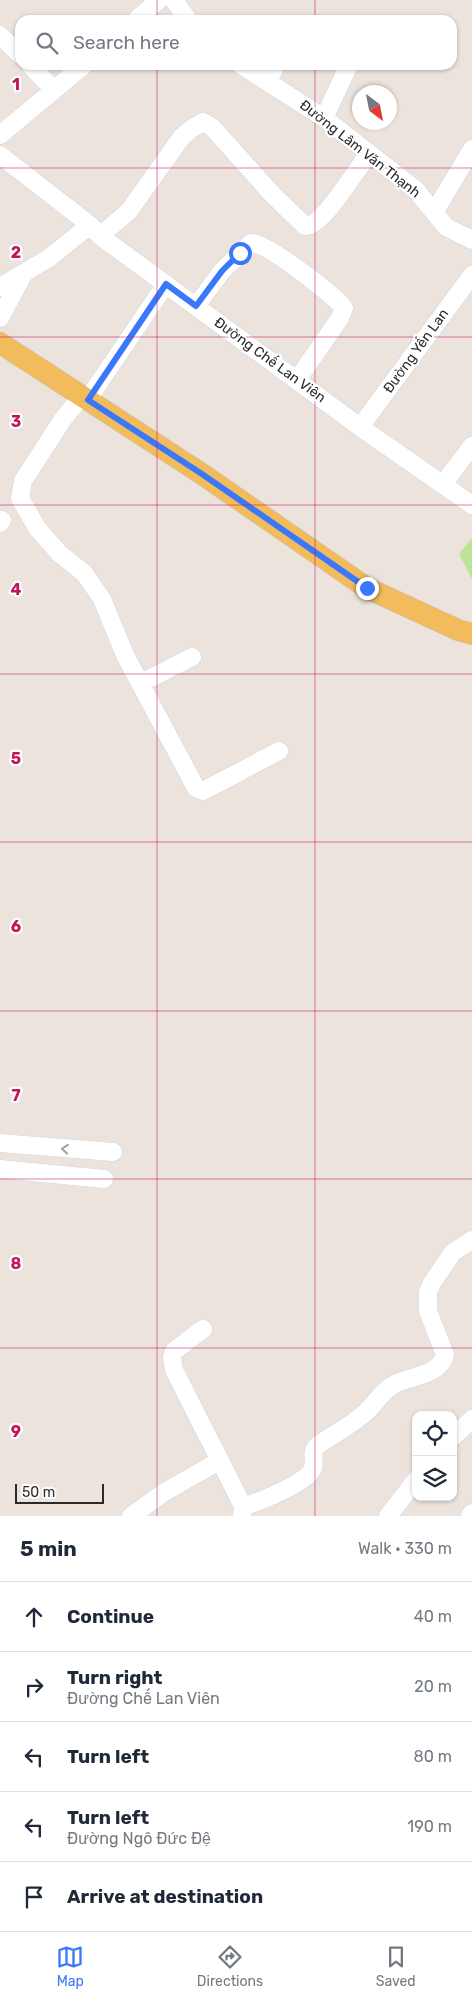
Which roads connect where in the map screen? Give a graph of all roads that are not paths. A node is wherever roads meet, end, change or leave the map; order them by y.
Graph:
1 (159, 0) edge
2 (142, 15) edge
3 (0, 35) edge
4 (15, 50) edge
5 (35, 70) edge
6 (78, 70) edge
7 (250, 70) edge
8 (273, 70) edge
9 (347, 70) edge
10 (268, 80) junction
11 (54, 90) junction
12 (324, 118) junction
13 (0, 135) edge
14 (472, 149) edge
15 (369, 154) junction
16 (2, 157) edge
17 (435, 211) junction
18 (95, 230) junction
19 (472, 240) edge
20 (23, 275) junction
21 (472, 275) edge
22 (166, 284) junction
23 (0, 287) edge
24 (196, 306) junction
25 (0, 318) edge
26 (0, 343) edge
27 (297, 380) junction
28 (85, 398) junction
29 (360, 427) junction
30 (472, 446) edge
31 (443, 484) junction
32 (472, 505) edge
33 (472, 634) edge
34 (192, 657) dead end
35 (141, 683) junction
36 (279, 751) dead end
37 (0, 1143) edge
38 (113, 1152) dead end
39 (0, 1169) edge
40 (104, 1179) dead end
41 (472, 1240) edge
42 (203, 1329) dead end
43 (472, 1419) edge
44 (457, 1434) edge
45 (220, 1461) junction
46 (412, 1485) edge
47 (243, 1511) edge
48 (131, 1516) edge
49 (388, 1516) edge

1 - 2 street
3 - 4 street
5 - 11 street
6 - 11 street
7 - 10 street, Đường Lâm Văn Thạnh
8 - 10 street
9 - 12 street
10 - 12 street, Đường Lâm Văn Thạnh
11 - 13 street
12 - 15 street, Đường Lâm Văn Thạnh
14 - 17 street
15 - 17 street, Đường Lâm Văn Thạnh
15 - 18 street
16 - 18 street, Đường Chế Lan Viên
17 - 19 street, Đường Lâm Văn Thạnh
18 - 20 street
18 - 22 street, Đường Chế Lan Viên
20 - 23 street
20 - 25 street
21 - 29 street, Đường Yến Lan
22 - 24 street, Đường Chế Lan Viên
22 - 28 street
24 - 27 street, Đường Chế Lan Viên
24 - 27 street
26 - 28 main road
27 - 29 street, Đường Chế Lan Viên
28 - 33 main road
28 - 35 street
29 - 31 street, Đường Chế Lan Viên
30 - 31 street
31 - 32 street, Đường Chế Lan Viên
34 - 35 street
35 - 36 street
38 -> 37 street
39 - 40 street
41 - 47 street
42 - 45 street
43 - 44 street
45 - 47 street
45 - 48 street
46 - 49 street

